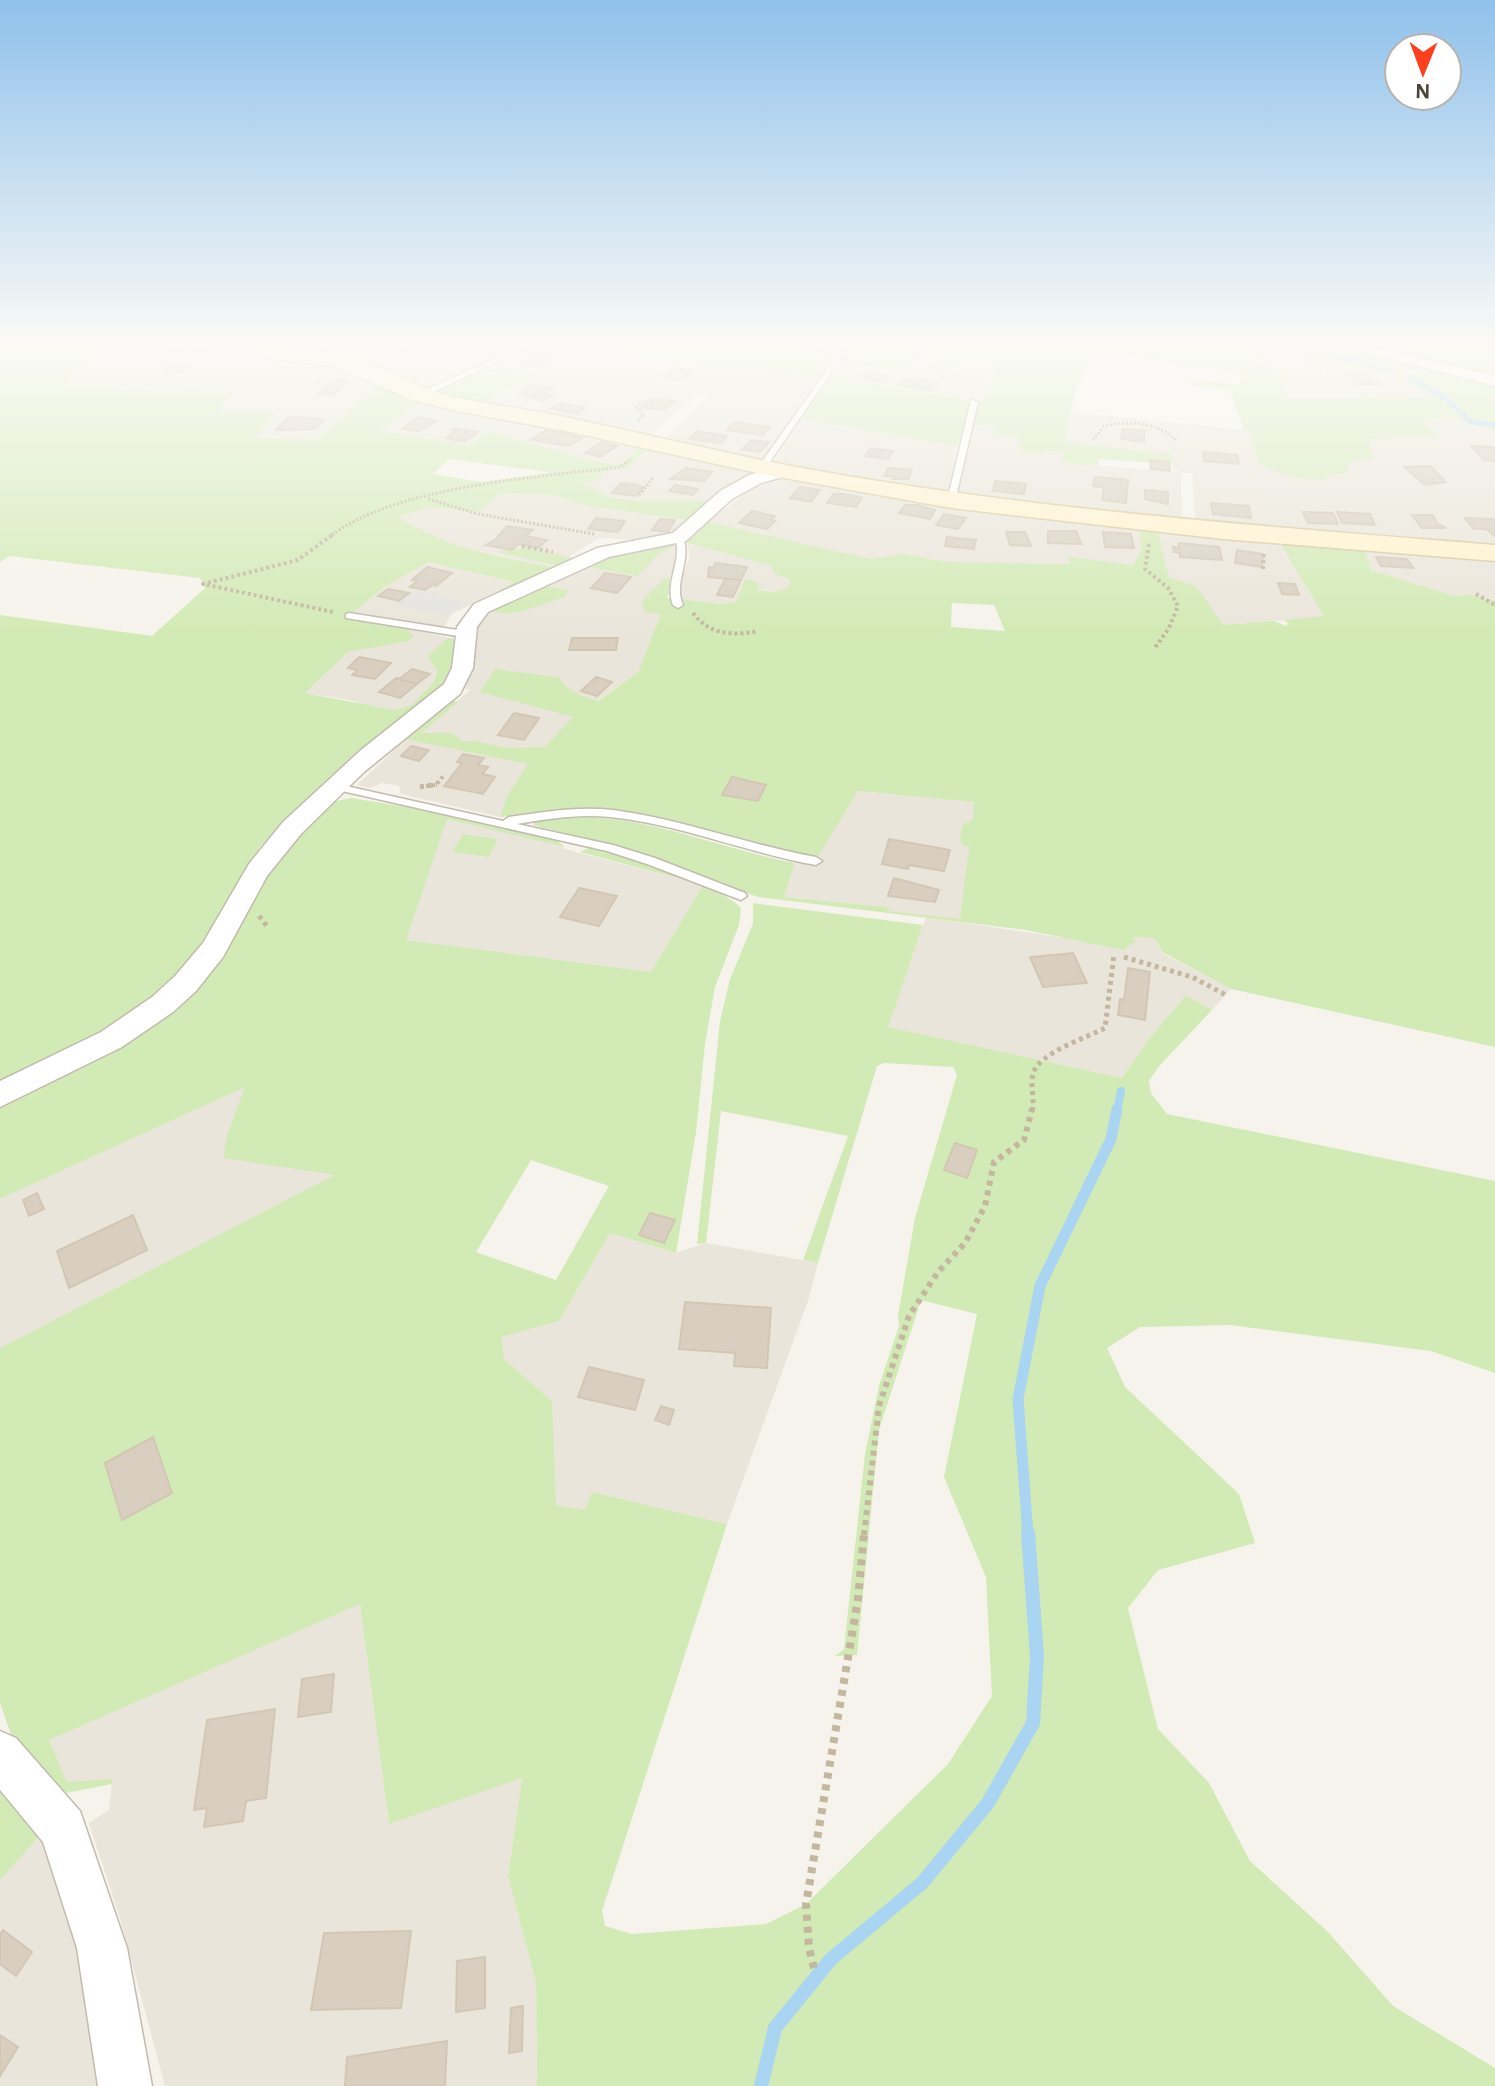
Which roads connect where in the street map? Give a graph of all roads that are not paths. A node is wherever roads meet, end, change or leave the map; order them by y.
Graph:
1 (638, 441) edge
2 (789, 441) edge
3 (965, 441) edge
4 (773, 469) junction
5 (951, 501) junction
6 (679, 537) junction
7 (1495, 553) edge
8 (678, 605) road end
9 (349, 616) road end
10 (464, 634) junction
11 (337, 787) junction
12 (501, 823) junction
13 (816, 861) dead end
14 (741, 896) dead end
15 (0, 1095) edge
16 (0, 1754) edge
17 (125, 2086) edge

1 - 4 street
2 - 4 lane
3 - 5 lane
4 - 5 street
4 - 6 street
5 - 7 street
6 - 8 lane
6 - 10 street
9 - 10 lane
10 - 11 street
11 - 12 lane
11 - 15 street
12 - 13 lane
12 - 14 lane
16 - 17 street

